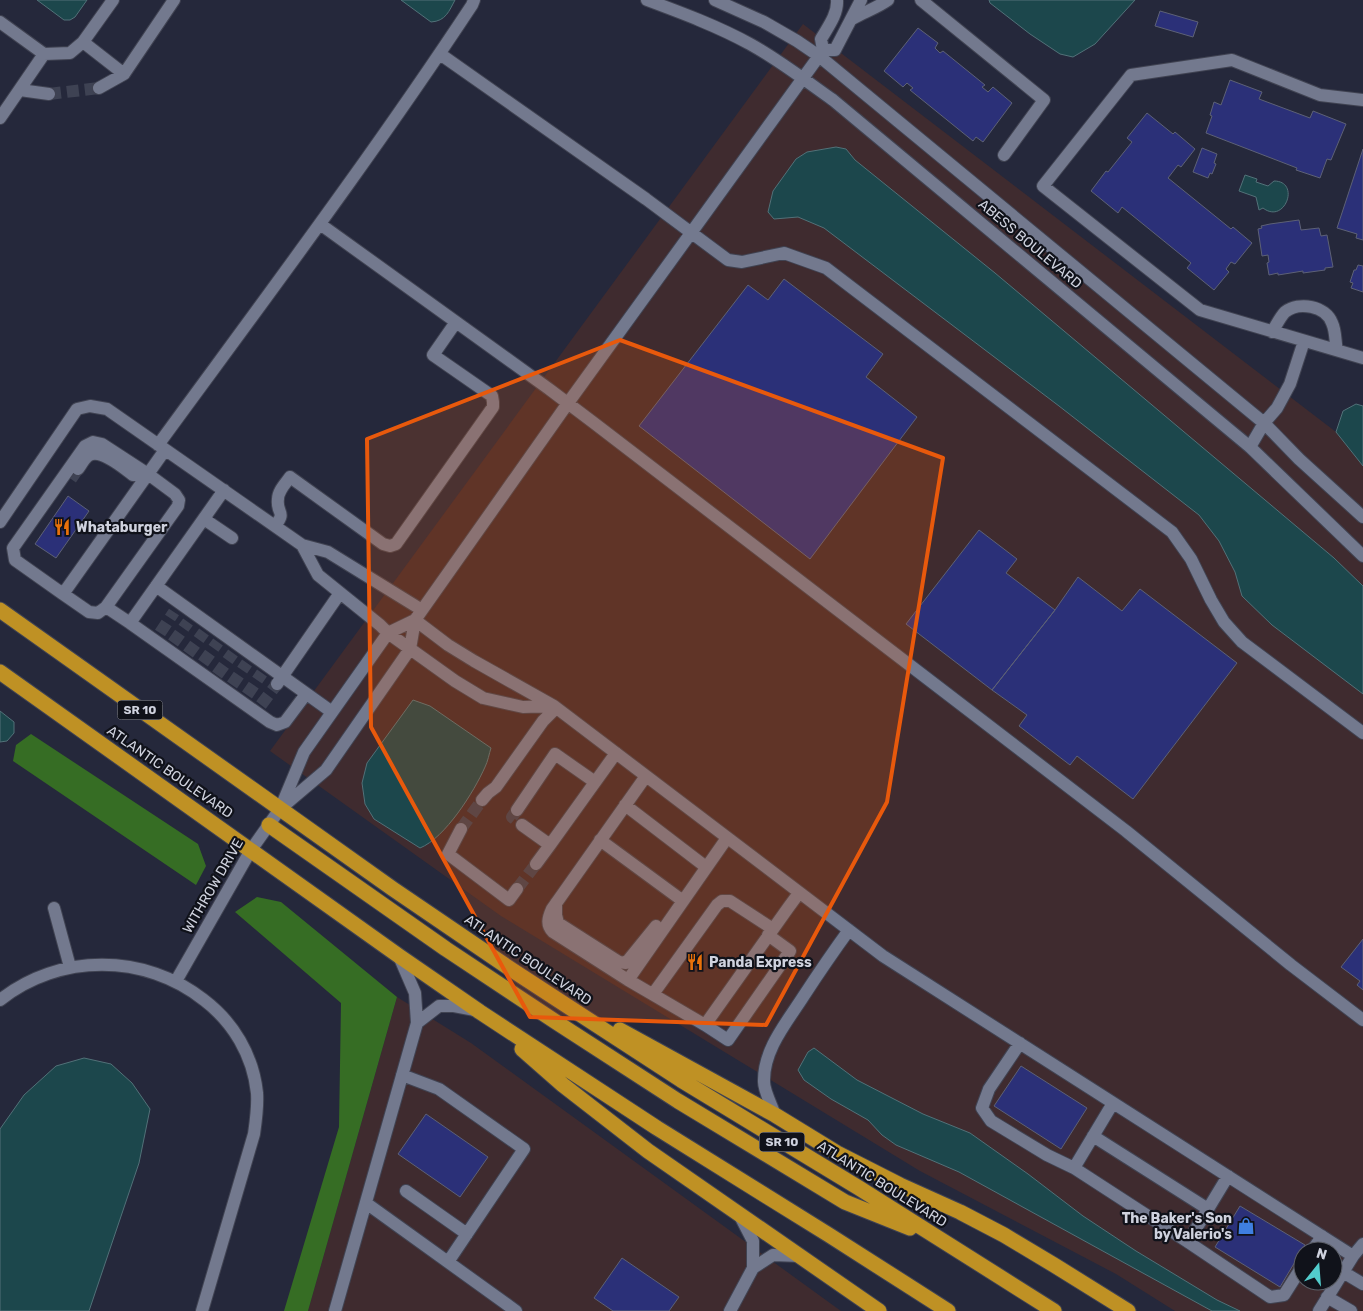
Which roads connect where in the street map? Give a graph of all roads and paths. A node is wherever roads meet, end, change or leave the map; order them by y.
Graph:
1 (113, 0) edge
2 (174, 0) edge
3 (474, 0) edge
4 (647, 0) edge
5 (715, 0) edge
6 (837, 0) edge
7 (862, 0) edge
8 (888, 0) edge
9 (921, 0) edge
10 (852, 19) junction
11 (0, 22) edge
12 (83, 42) junction
13 (821, 53) junction
14 (44, 54) junction
15 (440, 54) junction
16 (124, 74) junction
17 (803, 78) junction
18 (99, 88) tunnel mouth
19 (20, 90) junction
20 (49, 94) tunnel mouth
21 (1363, 100) edge
22 (0, 118) edge
23 (1004, 155) dead end
24 (320, 224) junction
25 (692, 233) junction
26 (456, 322) junction
27 (1272, 332) junction
28 (1304, 341) junction
29 (1336, 350) junction
30 (1363, 358) edge
31 (568, 403) junction
32 (1264, 423) junction
33 (162, 447) junction
34 (1250, 447) junction
35 (148, 474) junction
36 (224, 490) junction
37 (1363, 517) edge
38 (204, 519) junction
39 (0, 522) edge
40 (275, 526) junction
41 (232, 538) dead end
42 (302, 545) junction
43 (1363, 556) edge
44 (14, 560) junction
45 (156, 586) junction
46 (340, 593) junction
47 (63, 594) junction
48 (106, 607) junction
49 (0, 610) edge
50 (418, 615) junction
51 (130, 623) junction
52 (388, 633) junction
53 (410, 649) junction
54 (0, 672) edge
55 (280, 680) junction
56 (306, 694) junction
57 (555, 707) junction
58 (332, 712) junction
59 (1363, 733) edge
60 (616, 753) junction
61 (646, 776) junction
62 (595, 782) junction
63 (485, 803) tunnel mouth
64 (625, 805) junction
65 (280, 809) junction
66 (517, 810) dead end
67 (269, 825) junction
68 (522, 825) tunnel mouth
69 (465, 831) tunnel mouth
70 (727, 838) junction
71 (600, 840) junction
72 (550, 845) junction
73 (251, 850) junction
74 (536, 864) tunnel mouth
75 (706, 867) junction
76 (517, 889) tunnel mouth
77 (799, 893) junction
78 (683, 901) junction
79 (556, 902) junction
80 (54, 908) dead end
81 (673, 915) junction
82 (849, 930) junction
83 (771, 932) junction
84 (399, 956) junction
85 (70, 967) junction
86 (512, 970) junction
87 (628, 980) junction
88 (176, 981) junction
89 (653, 994) junction
90 (0, 1000) edge
91 (480, 1012) junction
92 (1363, 1020) edge
93 (416, 1024) junction
94 (705, 1025) junction
95 (1020, 1043) junction
96 (402, 1075) junction
97 (1114, 1103) junction
98 (775, 1115) junction
99 (1093, 1136) junction
100 (1074, 1168) junction
101 (1228, 1176) junction
102 (406, 1191) dead end
103 (366, 1203) junction
104 (1208, 1209) junction
105 (739, 1214) junction
106 (467, 1234) junction
107 (1322, 1236) junction
108 (1319, 1241) edge
109 (1188, 1242) junction
110 (948, 1244) junction
111 (1360, 1250) edge
112 (800, 1256) junction
113 (448, 1262) junction
114 (754, 1268) junction
115 (1343, 1272) joint
116 (1293, 1281) edge
117 (1363, 1284) edge
118 (1332, 1291) edge
119 (1328, 1297) junction
120 (202, 1311) edge
121 (334, 1311) edge
122 (516, 1311) edge
123 (730, 1311) edge
124 (879, 1311) edge
125 (948, 1311) edge
126 (1054, 1311) edge
127 (1128, 1311) edge
128 (1319, 1311) edge
129 (1351, 1311) edge

1 - 12 street
2 - 16 street
3 - 15 street
4 - 17 street, ABESS BOULEVARD
5 - 13 street, ABESS BOULEVARD
6 - 13 street
7 - 10 street
8 - 10 street
9 - 23 street
10 - 13 street
11 - 14 street
12 - 14 street
12 - 16 street
13 - 17 street
13 - 32 street, ABESS BOULEVARD
14 - 19 street
15 - 24 street
15 - 25 street
16 - 18 street
17 - 25 street
17 - 34 street, ABESS BOULEVARD
19 - 20 street
19 - 22 street
21 - 27 street
24 - 26 street
24 - 33 street
25 - 31 street
25 - 59 street
26 - 31 street
26 - 40 street
27 - 28 street
27 - 29 street
28 - 29 street
28 - 32 street
29 - 30 street
31 - 50 street
31 - 92 street
32 - 34 street
32 - 37 street, ABESS BOULEVARD
33 - 35 street
33 - 36 street
33 - 39 street
34 - 43 street, ABESS BOULEVARD
35 - 44 street
35 - 44 street
35 - 47 street
35 - 48 street
36 - 38 street
36 - 40 street
38 - 41 street
38 - 45 street
40 - 42 street
42 - 46 street
42 - 50 street
44 - 47 street
45 - 51 street
45 - 55 street
46 - 52 street
46 - 55 street
47 - 48 street
48 - 51 street
49 - 65 highway, ATLANTIC BOULEVARD / SR 10
50 - 52 street
50 - 53 street
50 - 57 street
51 - 56 street
52 - 53 street
52 - 58 street
53 - 57 street
53 - 65 street
54 - 73 highway, ATLANTIC BOULEVARD
55 - 56 street
56 - 58 street
57 - 60 street
57 - 63 street
58 - 65 street
60 - 61 street
60 - 62 street
61 - 64 street
61 - 70 street
62 - 66 street
62 - 72 street
64 - 71 street
64 - 75 street
65 - 67 street, WITHROW DRIVE
65 - 86 highway, ATLANTIC BOULEVARD / SR 10
67 - 73 street, WITHROW DRIVE
67 - 110 highway
68 - 72 street
69 - 76 street
70 - 75 street
70 - 77 street
71 - 78 street
71 - 79 street
72 - 74 street
73 - 84 highway, ATLANTIC BOULEVARD
73 - 88 street, WITHROW DRIVE
75 - 78 street
77 - 82 street
77 - 83 street
78 - 81 street
79 - 81 street
79 - 87 street
80 - 85 street
81 - 87 street
82 - 95 street
82 - 98 street
83 - 89 street
83 - 94 street
83 - 94 street
84 - 91 highway, ATLANTIC BOULEVARD
84 - 93 street
85 - 88 street
85 - 90 street
86 - 98 highway
86 - 110 highway, ATLANTIC BOULEVARD / SR 10
87 - 89 street
88 - 120 street
89 - 94 street
91 - 93 street
91 - 105 highway
91 - 125 highway, ATLANTIC BOULEVARD
93 - 96 street
95 - 97 street
95 - 100 street
96 - 103 street
96 - 106 street
97 - 99 street
97 - 101 street
98 - 127 highway
99 - 100 street
99 - 104 street
100 - 109 street
101 - 104 street
101 - 107 street
102 - 106 street
103 - 113 street
103 - 121 street
104 - 109 street
105 - 112 highway
105 - 114 street
106 - 113 street
107 - 108 street
107 - 111 street
109 - 116 street
110 - 126 highway, ATLANTIC BOULEVARD / SR 10
111 - 115 street
112 - 114 street
112 - 124 highway
113 - 122 street
114 - 123 street
115 - 117 street
118 - 119 street
119 - 128 street
119 - 129 street

